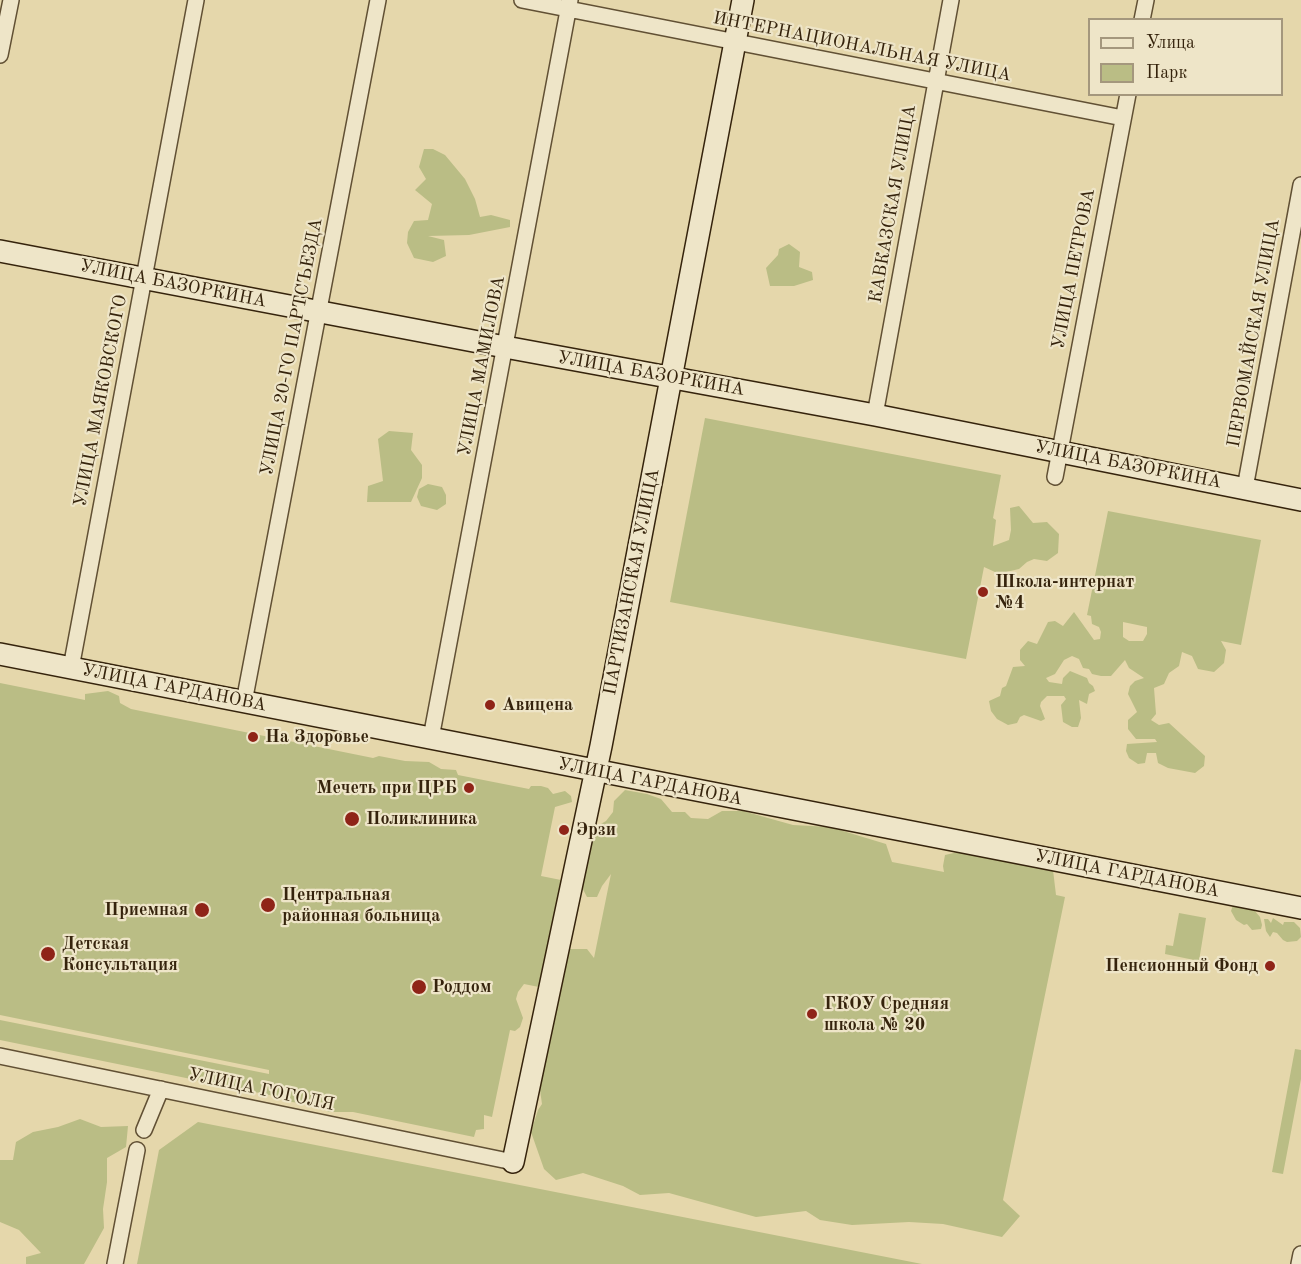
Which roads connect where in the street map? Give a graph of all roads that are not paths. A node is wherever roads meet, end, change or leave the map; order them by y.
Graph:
1 (10, 0) edge
2 (196, 0) edge
3 (378, 0) edge
4 (522, 0) edge
5 (743, 0) edge
6 (951, 0) edge
7 (1146, 0) edge
8 (569, 4) edge
9 (1142, 18) edge
10 (735, 42) junction
11 (0, 55) edge
12 (935, 81) junction
13 (1128, 96) edge
14 (1123, 118) junction
15 (1301, 185) edge
16 (0, 251) edge
17 (144, 278) junction
18 (318, 311) junction
19 (505, 347) junction
20 (671, 378) junction
21 (875, 415) junction
22 (1060, 452) junction
23 (1055, 477) dead end
24 (1245, 488) junction
25 (1301, 500) edge
26 (0, 654) edge
27 (71, 668) junction
28 (244, 702) junction
29 (431, 738) junction
30 (596, 771) junction
31 (1301, 908) edge
32 (0, 1056) edge
33 (161, 1089) junction
34 (144, 1130) dead end
35 (137, 1150) dead end
36 (513, 1162) joint
37 (1301, 1254) edge
38 (116, 1264) edge
39 (1299, 1264) edge

1 - 11 street
2 - 17 street, УЛИЦА МАЯКОВСКОГО
3 - 18 street, УЛИЦА 20-ГО ПАРТСЪЕЗДА
4 - 8 street, ИНТЕРНАЦИОНАЛЬНАЯ УЛИЦА
5 - 10 street, ПАРТИЗАНСКАЯ УЛИЦА
6 - 12 street, КАВКАЗСКАЯ УЛИЦА
7 - 9 street
8 - 10 street, ИНТЕРНАЦИОНАЛЬНАЯ УЛИЦА
8 - 19 street, УЛИЦА МАМИЛОВА
10 - 12 street, ИНТЕРНАЦИОНАЛЬНАЯ УЛИЦА
10 - 20 street, ПАРТИЗАНСКАЯ УЛИЦА
12 - 14 street, ИНТЕРНАЦИОНАЛЬНАЯ УЛИЦА
12 - 21 street, КАВКАЗСКАЯ УЛИЦА
13 - 14 street, УЛИЦА ПЕТРОВА
14 - 22 street, УЛИЦА ПЕТРОВА
15 - 24 street, ПЕРВОМАЙСКАЯ УЛИЦА
16 - 17 street, УЛИЦА БАЗОРКИНА
17 - 18 street, УЛИЦА БАЗОРКИНА
17 - 27 street, УЛИЦА МАЯКОВСКОГО
18 - 19 street, УЛИЦА БАЗОРКИНА
18 - 28 street, УЛИЦА 20-ГО ПАРТСЪЕЗДА
19 - 20 street, УЛИЦА БАЗОРКИНА
19 - 29 street, УЛИЦА МАМИЛОВА
20 - 21 street, УЛИЦА БАЗОРКИНА
20 - 30 street, ПАРТИЗАНСКАЯ УЛИЦА
21 - 22 street, УЛИЦА БАЗОРКИНА
22 - 23 street, УЛИЦА ПЕТРОВА
22 - 24 street, УЛИЦА БАЗОРКИНА
24 - 25 street, УЛИЦА БАЗОРКИНА
26 - 27 street, УЛИЦА ГАРДАНОВА
27 - 28 street, УЛИЦА ГАРДАНОВА
28 - 29 street, УЛИЦА ГАРДАНОВА
29 - 30 street, УЛИЦА ГАРДАНОВА
30 - 31 street, УЛИЦА ГАРДАНОВА
30 - 36 street, ПАРТИЗАНСКАЯ УЛИЦА
32 - 33 street, УЛИЦА ГОГОЛЯ
33 - 34 street
33 - 36 street, УЛИЦА ГОГОЛЯ
35 - 38 street
37 - 39 street

